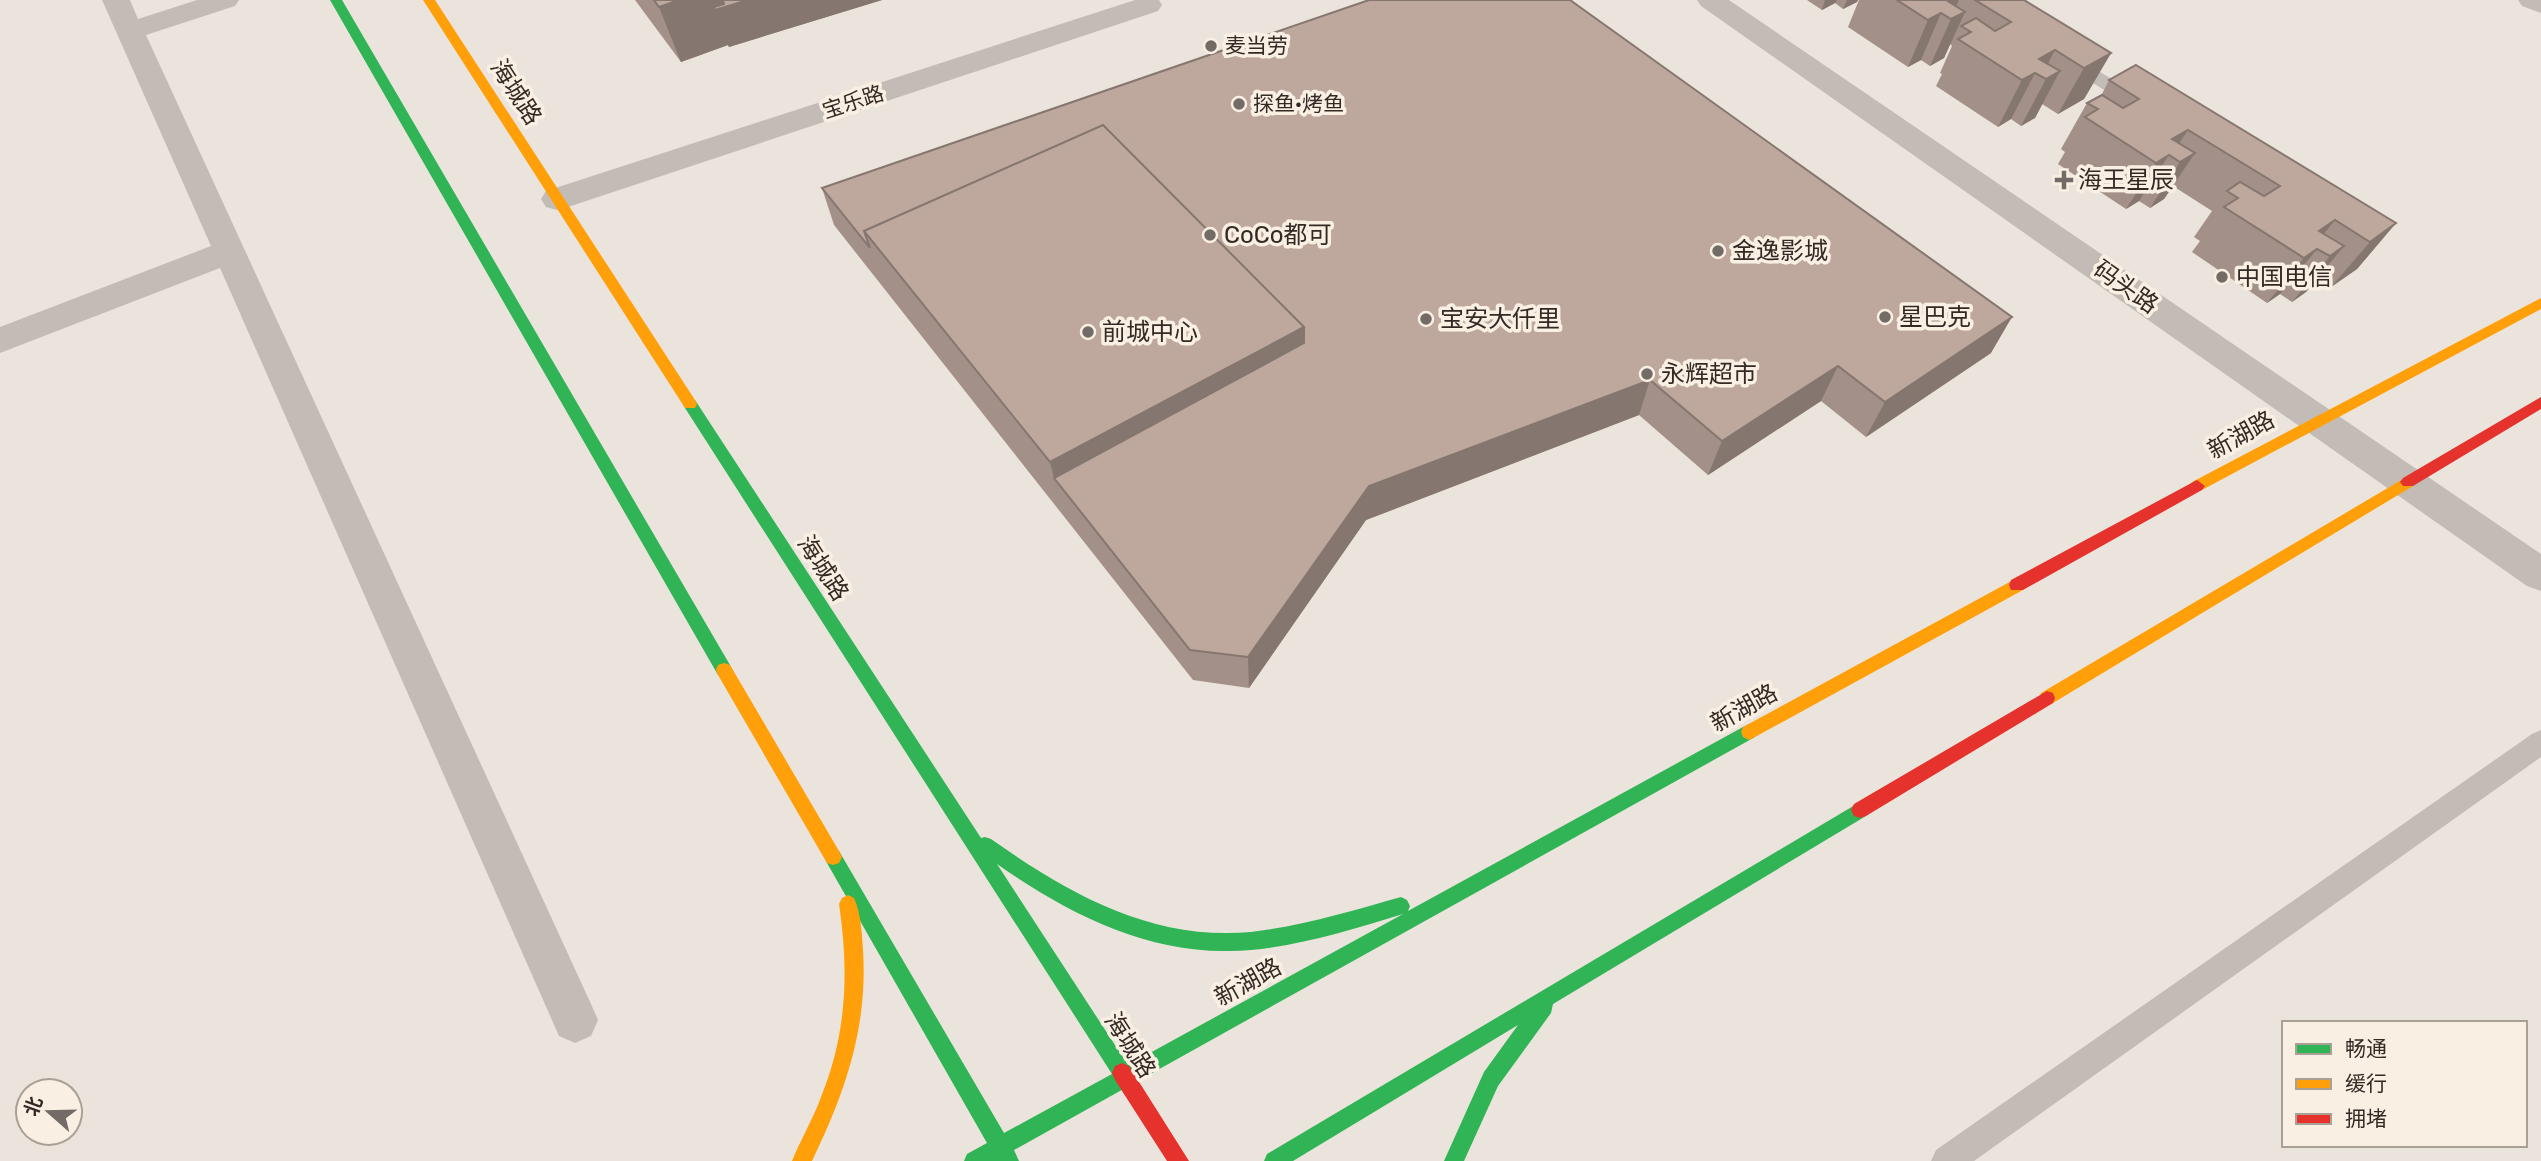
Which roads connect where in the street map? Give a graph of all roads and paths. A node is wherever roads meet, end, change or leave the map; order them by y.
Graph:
1 (225, 0) edge
2 (336, 0) edge
3 (429, 0) edge
4 (1711, 0) edge
5 (2532, 0) edge
6 (1149, 5) dead end
7 (2541, 5) edge
8 (122, 15) edge
9 (2057, 52) edge
10 (2151, 111) edge
11 (557, 199) junction
12 (228, 252) junction
13 (2541, 303) edge
14 (0, 340) edge
15 (2541, 402) edge
16 (2318, 419) junction
17 (2408, 482) junction
18 (2541, 575) edge
19 (2541, 742) edge
20 (964, 829) junction
21 (838, 868) junction
22 (1458, 892) junction
23 (1552, 995) junction
24 (575, 1020) dead end
25 (1123, 1076) junction
26 (1000, 1146) junction
27 (802, 1161) edge
28 (974, 1161) edge
29 (1009, 1161) edge
30 (1179, 1161) edge
31 (1274, 1161) edge
32 (1454, 1161) edge
33 (1947, 1161) edge

1 - 8 street
2 - 21 main road
3 - 11 main road, 海城路
4 - 16 street, 码头路
5 - 7 street
6 - 11 street, 宝乐路
8 - 12 street
9 - 10 lane
11 - 20 main road, 海城路
12 - 14 street
12 - 24 street
13 - 16 main road, 新湖路
15 - 17 main road
16 - 17 street, 码头路
16 - 22 main road, 新湖路
17 - 18 street, 码头路
17 - 23 main road
19 - 33 lane
20 - 22 main road
20 - 25 main road, 海城路
21 - 26 main road
21 - 27 main road
22 - 25 main road, 新湖路
23 - 31 main road
23 - 32 main road
25 - 26 main road, 新湖路
25 - 30 main road, 海城路
26 - 28 main road, 新湖路
26 - 29 main road

